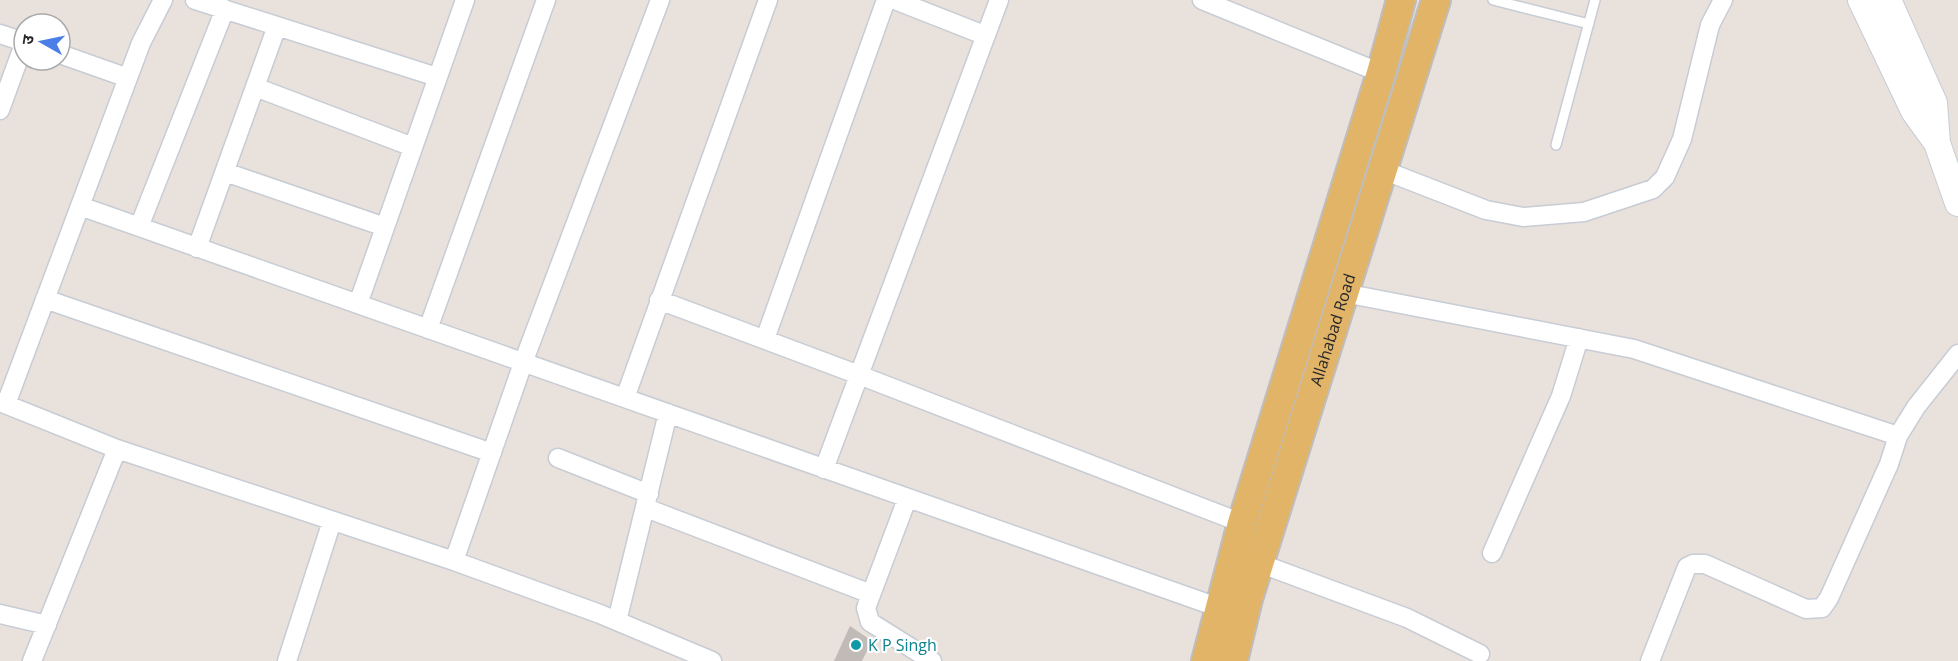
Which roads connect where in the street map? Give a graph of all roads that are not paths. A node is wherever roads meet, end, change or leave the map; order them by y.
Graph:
1 (163, 0) edge
2 (195, 0) edge
3 (465, 0) edge
4 (546, 0) edge
5 (660, 0) edge
6 (768, 0) edge
7 (886, 0) edge
8 (895, 0) edge
9 (999, 0) edge
10 (1202, 0) edge
11 (1401, 0) edge
12 (1436, 0) edge
13 (1493, 0) edge
14 (1595, 0) edge
15 (1723, 0) edge
16 (1874, 4) edge
17 (225, 9) junction
18 (1589, 24) junction
19 (277, 26) junction
20 (984, 35) junction
21 (72, 58) edge
22 (14, 72) edge
23 (1382, 73) junction
24 (437, 77) junction
25 (128, 78) junction
26 (255, 87) junction
27 (0, 110) edge
28 (1556, 145) dead end
29 (413, 147) junction
30 (1383, 170) junction
31 (225, 172) junction
32 (1958, 203) edge
33 (80, 206) junction
34 (140, 227) junction
35 (385, 227) junction
36 (197, 248) junction
37 (1344, 292) junction
38 (45, 299) junction
39 (659, 300) junction
40 (358, 304) junction
41 (428, 329) junction
42 (1579, 338) junction
43 (765, 339) junction
44 (1958, 354) edge
45 (523, 363) junction
46 (859, 375) junction
47 (625, 398) junction
48 (3, 403) edge
49 (668, 413) junction
50 (1898, 436) junction
51 (117, 449) junction
52 (492, 453) junction
53 (558, 458) dead end
54 (824, 469) junction
55 (907, 499) junction
56 (648, 501) junction
57 (332, 520) junction
58 (1242, 523) junction
59 (1491, 553) dead end
60 (454, 561) junction
61 (1259, 563) junction
62 (872, 594) junction
63 (1220, 608) junction
64 (0, 614) edge
65 (617, 621) junction
66 (47, 625) junction
67 (1480, 654) dead end
68 (32, 661) edge
69 (287, 661) edge
70 (712, 661) edge
71 (932, 661) edge
72 (1206, 661) edge
73 (1233, 661) edge
74 (1650, 661) edge

1 - 25 street
2 - 17 street
3 - 24 street
4 - 41 street
5 - 45 street
6 - 39 street
7 - 43 street
8 - 20 street
9 - 20 street
10 - 23 street
11 - 23 main road
12 - 30 main road, Allahabad Road
13 - 18 lane
14 - 18 lane
15 - 30 street
16 - 32 main road
17 - 19 street
17 - 34 street
18 - 28 lane
19 - 24 street
19 - 26 street
20 - 46 street
21 - 25 street
22 - 27 street
23 - 58 main road
24 - 29 street
25 - 33 street
26 - 29 street
26 - 31 street
29 - 35 street
30 - 37 main road, Allahabad Road
31 - 35 street
31 - 36 street
33 - 34 street
33 - 38 street
34 - 36 street
35 - 40 street
36 - 40 street
37 - 42 street
37 - 61 main road, Allahabad Road
38 - 48 street
38 - 52 street
39 - 43 street
39 - 47 street
40 - 41 street
41 - 45 street
42 - 50 street
42 - 59 street
43 - 46 street
44 - 50 street
45 - 47 street
45 - 52 street
46 - 54 street
46 - 58 street
47 - 49 street
48 - 51 street
49 - 54 street
49 - 56 street
50 - 74 street
51 - 57 street
51 - 66 street
52 - 60 street
53 - 56 street
54 - 55 street
55 - 62 street
55 - 63 street
56 - 62 street
56 - 65 street
57 - 60 street
57 - 69 street
58 - 63 main road
60 - 65 street
61 - 67 street
61 - 73 main road, Allahabad Road
62 - 71 street
63 - 72 main road
64 - 66 street
65 - 70 street
66 - 68 street

